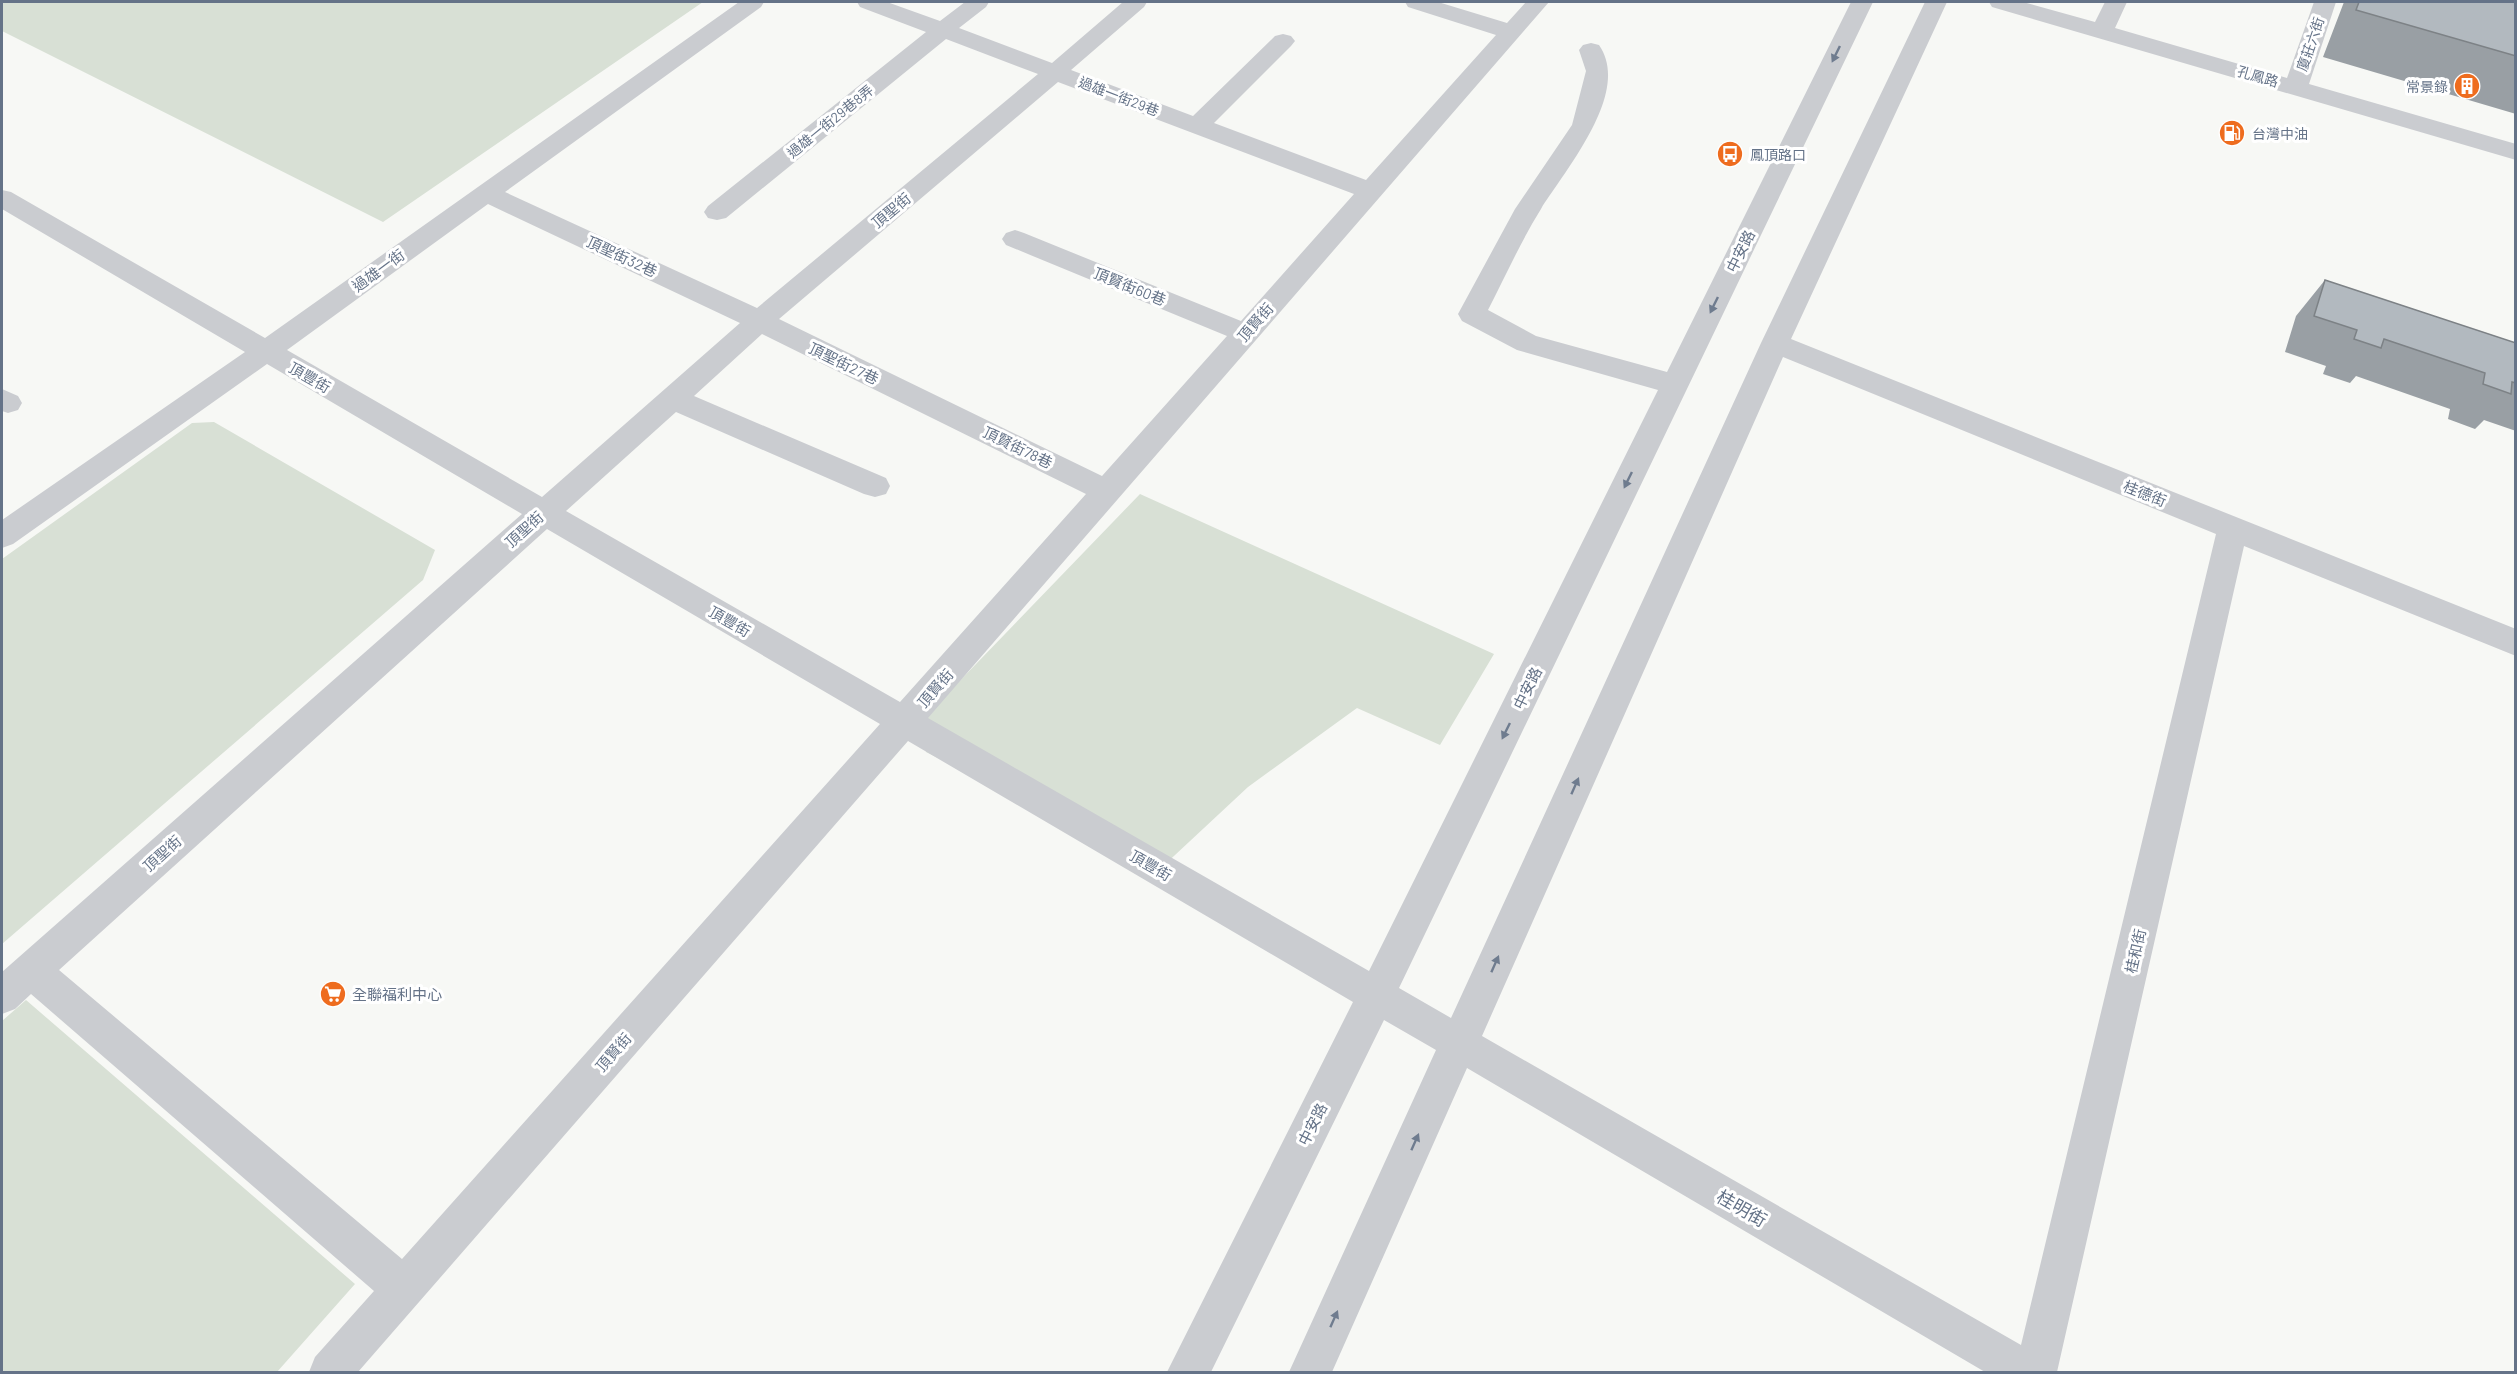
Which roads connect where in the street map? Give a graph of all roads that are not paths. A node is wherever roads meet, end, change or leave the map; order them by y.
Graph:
1 (753, 2) edge
2 (868, 2) edge
3 (978, 2) edge
4 (1136, 2) edge
5 (1416, 2) edge
6 (1538, 2) edge
7 (1862, 2) edge
8 (1936, 2) edge
9 (2000, 2) edge
10 (2116, 2) edge
11 (2325, 2) edge
12 (943, 30) junction
13 (2102, 31) junction
14 (1510, 32) junction
15 (1283, 41) dead end
16 (1591, 50) dead end
17 (1055, 72) junction
18 (2296, 86) junction
19 (1197, 126) junction
20 (2516, 152) edge
21 (1371, 191) junction
22 (485, 193) junction
23 (8, 208) edge
24 (717, 212) dead end
25 (1015, 239) dead end
26 (759, 321) junction
27 (1245, 333) junction
28 (1775, 343) junction
29 (266, 351) junction
30 (1675, 385) junction
31 (672, 398) junction
32 (930, 404) joint
33 (875, 486) dead end
34 (1107, 491) junction
35 (543, 512) junction
36 (2234, 529) junction
37 (2, 536) edge
38 (2516, 643) edge
39 (905, 722) junction
40 (31, 970) junction
41 (2, 996) edge
42 (1376, 996) junction
43 (1459, 1044) junction
44 (404, 1289) junction
45 (330, 1372) edge
46 (1188, 1372) edge
47 (1310, 1372) edge
48 (2026, 1372) edge
49 (2036, 1372) edge

1 - 22 street, 過雄一街
2 - 12 street, 過雄一街29巷
3 - 12 street, 過雄一街29巷8弄
4 - 17 street, 頂聖街
5 - 14 street
6 - 14 street, 頂賢街
7 -> 30 street, 中安路
8 - 28 street
9 - 13 street, 孔鳳路
10 - 13 street
11 - 18 street, 廈莊六街
12 - 17 street, 過雄一街29巷
12 - 24 street, 過雄一街29巷8弄
13 - 18 street, 孔鳳路
14 - 21 street, 頂賢街
15 - 19 street
16 - 30 street
17 - 19 street, 過雄一街29巷
17 - 26 street, 頂聖街
18 - 20 street, 孔鳳路
19 - 21 street, 過雄一街29巷
21 - 27 street, 頂賢街
22 - 26 street, 頂聖街32巷
22 - 29 street, 過雄一街
23 - 29 street, 頂豐街
25 - 27 street, 頂賢街60巷
26 - 31 street, 頂聖街
26 - 32 street, 頂聖街27巷
27 - 34 street, 頂賢街
28 - 36 street, 桂德街
43 -> 28 street
29 - 35 street, 頂豐街
29 - 37 street, 過雄一街
30 -> 42 street, 中安路
31 - 33 street
31 - 35 street, 頂聖街
32 - 34 street, 頂賢街78巷
34 - 39 street, 頂賢街
35 - 39 street, 頂豐街
35 - 40 street, 頂聖街
36 - 38 street, 桂德街
36 - 49 street, 桂和街
39 - 42 street, 頂豐街
39 - 44 street, 頂賢街
40 - 41 street, 頂聖街
40 - 44 street
42 - 43 street, 頂豐街
42 - 46 street, 中安路
47 -> 43 street
43 - 48 street, 桂明街
44 - 45 street, 頂賢街

